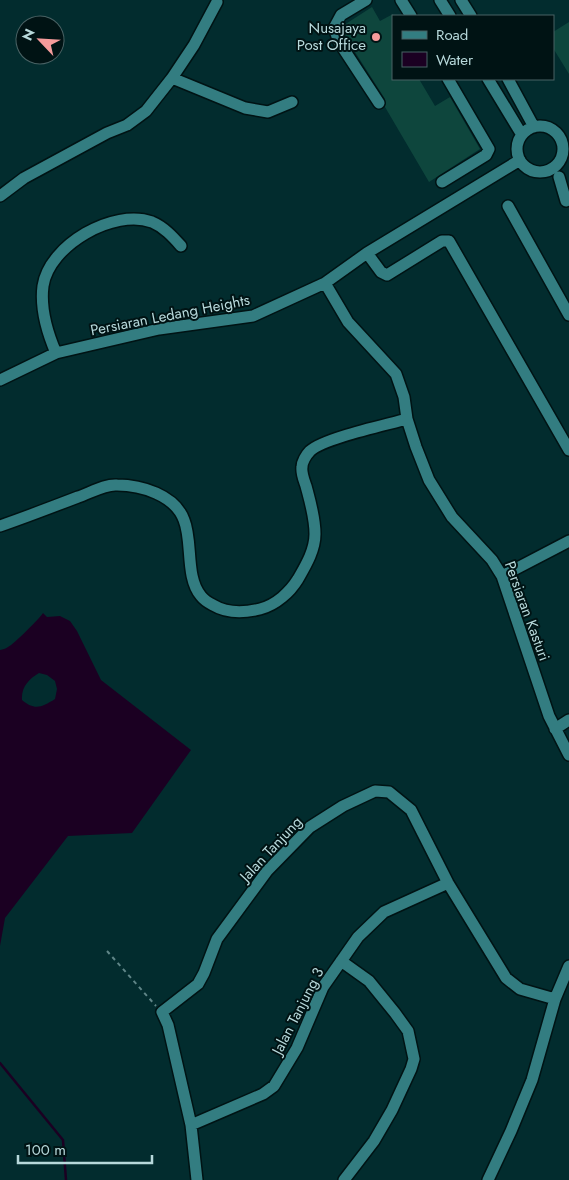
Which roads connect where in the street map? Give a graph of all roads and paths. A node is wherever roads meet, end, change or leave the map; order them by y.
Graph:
1 (366, 0) edge
2 (401, 0) edge
3 (440, 0) edge
4 (461, 0) edge
5 (217, 2) dead end
6 (410, 15) edge
7 (449, 15) edge
8 (470, 15) edge
9 (172, 78) junction
10 (449, 80) edge
11 (489, 80) edge
12 (509, 80) edge
13 (292, 102) dead end
14 (379, 103) dead end
15 (534, 127) junction
16 (522, 135) junction
17 (565, 135) edge
18 (566, 152) edge
19 (520, 160) junction
20 (562, 179) edge
21 (442, 182) dead end
22 (0, 196) edge
23 (567, 199) edge
24 (508, 206) dead end
25 (181, 246) dead end
26 (367, 253) junction
27 (326, 283) junction
28 (569, 315) edge
29 (56, 353) junction
30 (0, 380) edge
31 (407, 419) junction
32 (569, 450) edge
33 (0, 526) edge
34 (569, 541) edge
35 (502, 576) junction
36 (569, 720) edge
37 (555, 729) junction
38 (569, 755) edge
39 (448, 882) junction
40 (108, 951) dead end
41 (341, 961) junction
42 (569, 966) edge
43 (556, 999) junction
44 (162, 1012) junction
45 (191, 1125) junction
46 (197, 1180) edge
47 (344, 1180) edge
48 (488, 1180) edge

1 - 14 street
2 - 6 street
3 - 7 street
4 - 8 street
5 - 9 street
9 - 13 street
9 - 22 street
10 - 21 street
11 - 16 street
12 - 15 street
15 - 16 street
15 - 17 street
16 - 19 street
17 - 18 street
18 - 20 street
19 - 20 street
19 - 26 street, Persiaran Ledang Heights
20 - 23 street
24 - 28 street
25 - 29 street
26 - 27 street, Persiaran Ledang Heights
26 - 32 street
27 - 29 street, Persiaran Ledang Heights
27 - 31 street, Persiaran Kasturi
29 - 30 street, Persiaran Ledang Heights
31 - 33 street
31 - 35 street, Persiaran Kasturi
34 - 35 street
35 - 37 street, Persiaran Kasturi
36 - 37 street
37 - 38 street, Persiaran Kasturi
39 - 41 street, Jalan Tanjung 3
39 - 43 street, Jalan Tanjung
39 - 44 street, Jalan Tanjung
40 - 44 path
41 - 45 street, Jalan Tanjung 3
41 - 47 street
42 - 43 street
43 - 48 street
44 - 45 street
45 - 46 street

